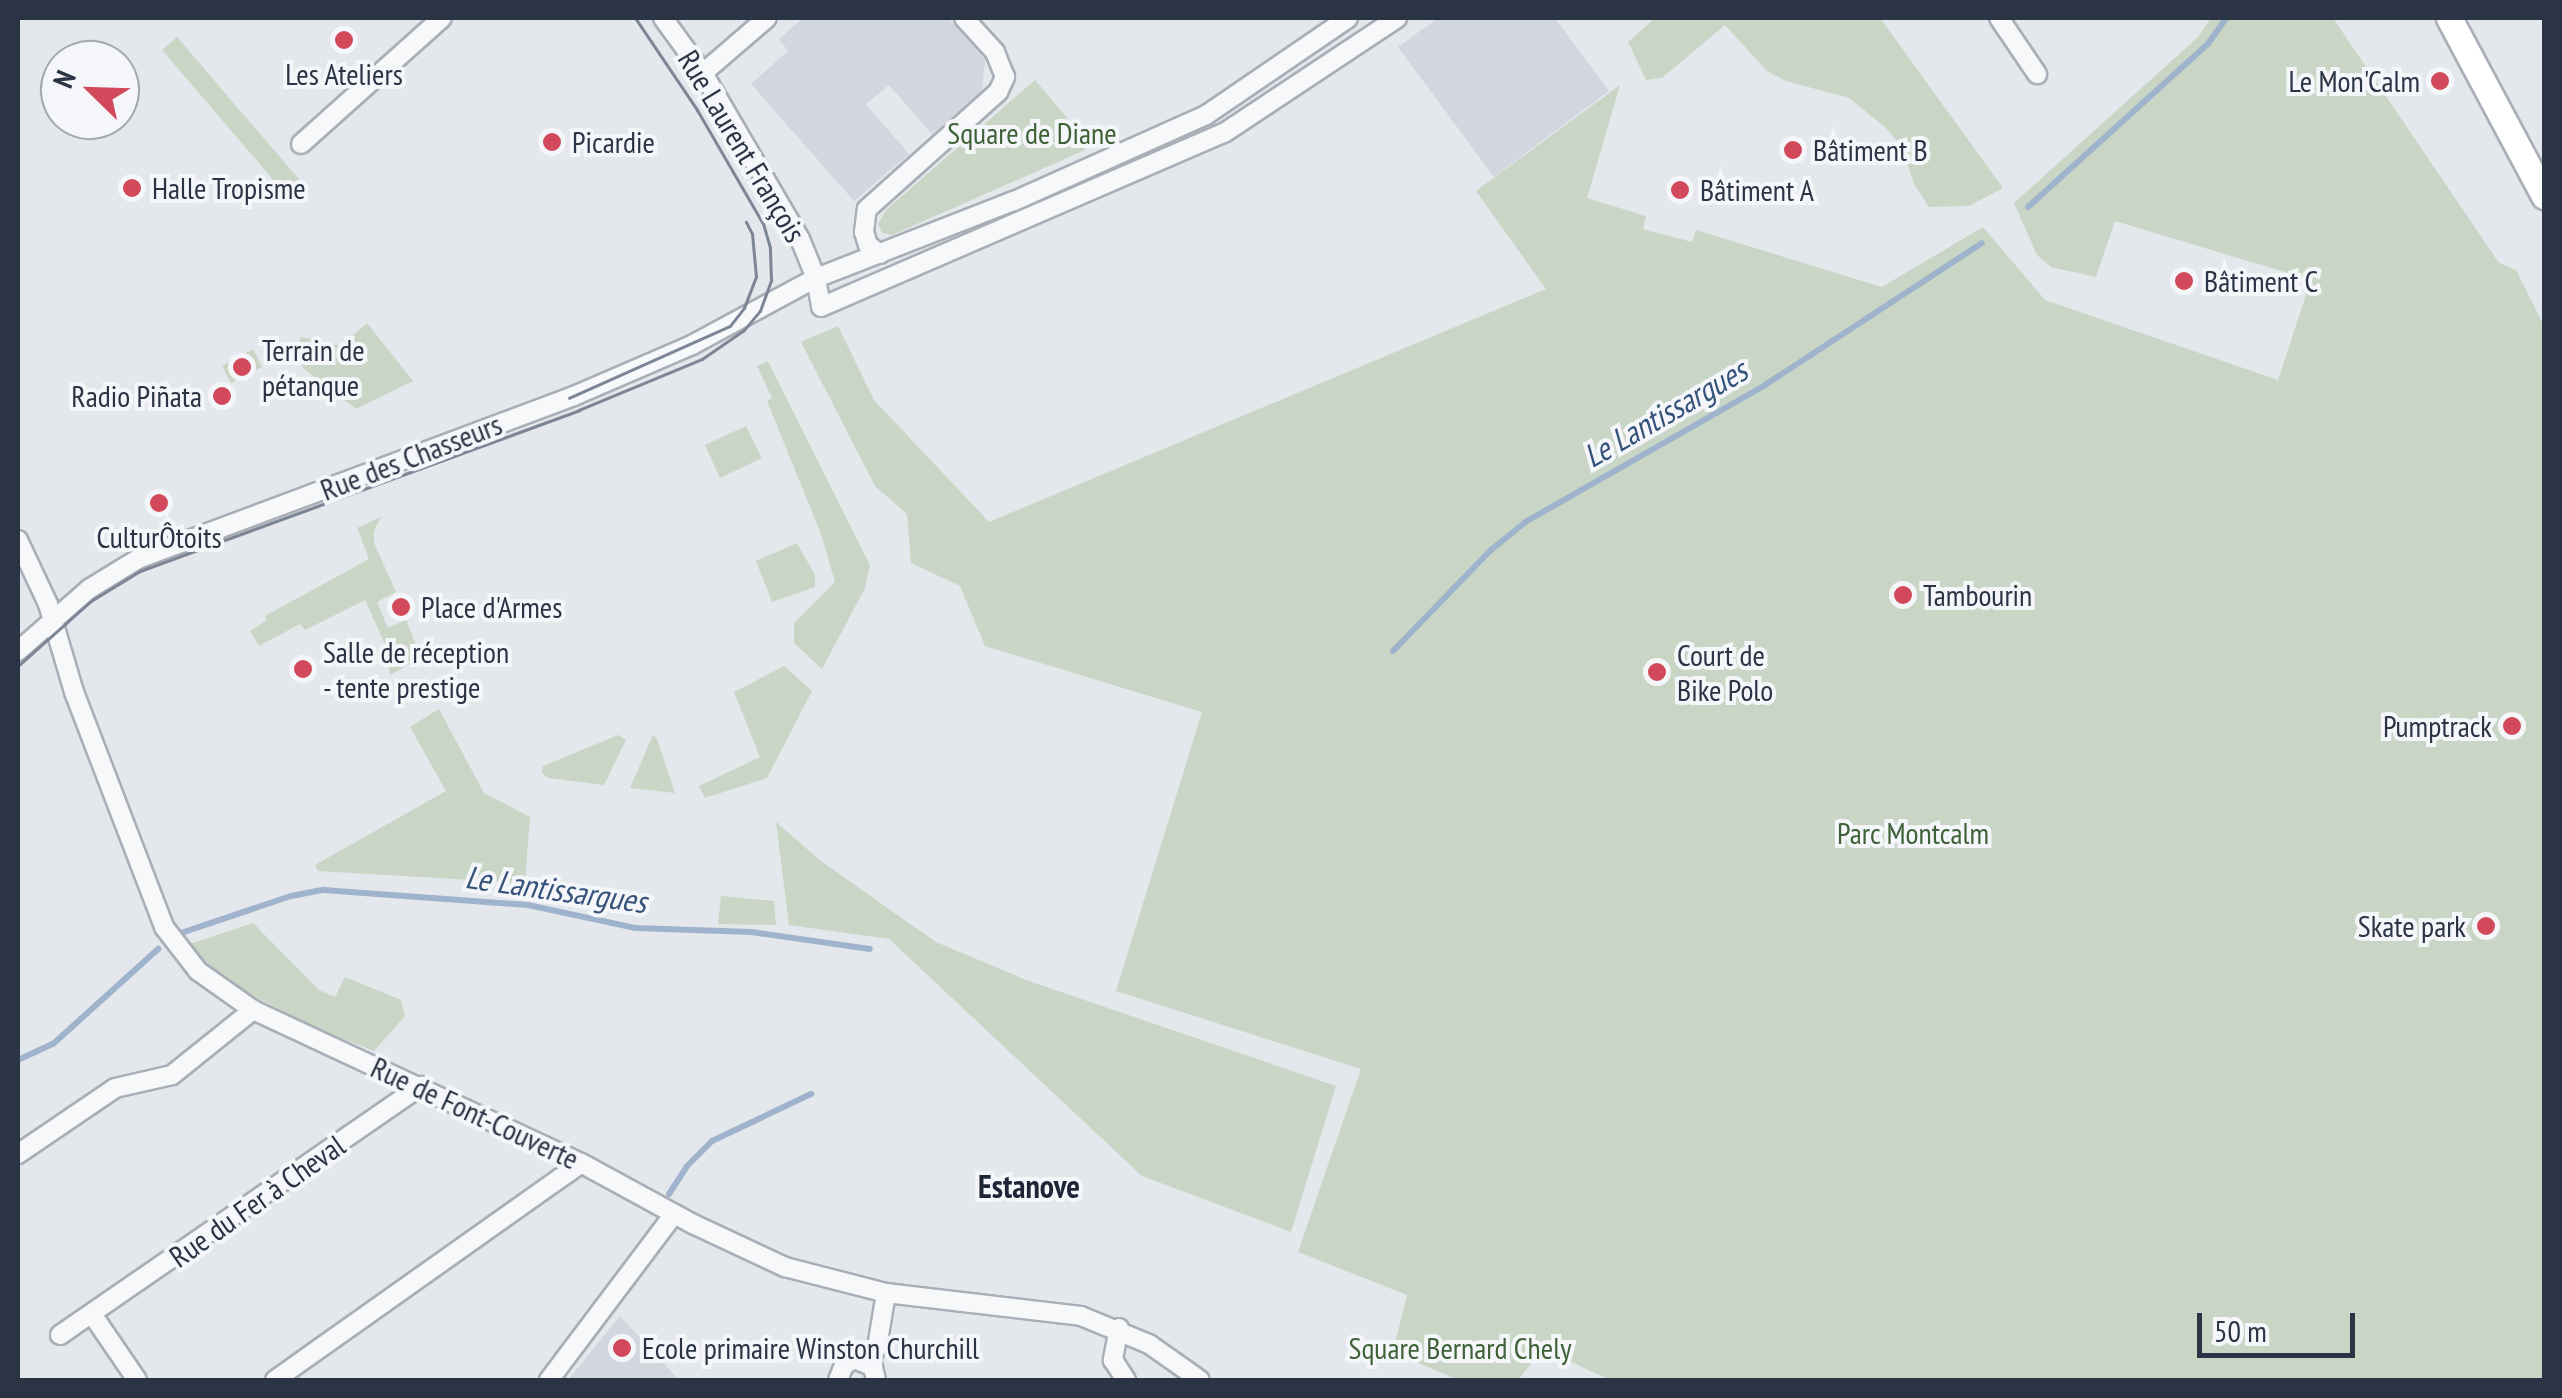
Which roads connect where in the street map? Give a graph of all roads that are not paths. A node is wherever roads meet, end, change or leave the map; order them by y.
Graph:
1 (442, 18) edge
2 (663, 18) edge
3 (767, 18) edge
4 (964, 18) edge
5 (1348, 18) edge
6 (1397, 18) edge
7 (1998, 18) edge
8 (2449, 18) edge
9 (704, 73) junction
10 (2036, 74) dead end
11 (1214, 111) junction
12 (1224, 133) junction
13 (301, 144) dead end
14 (1028, 194) junction
15 (2544, 196) edge
16 (1035, 216) junction
17 (880, 254) junction
18 (816, 278) junction
19 (18, 540) edge
20 (54, 620) junction
21 (18, 651) edge
22 (254, 1010) junction
23 (421, 1086) junction
24 (18, 1154) edge
25 (581, 1163) junction
26 (674, 1214) junction
27 (886, 1292) junction
28 (92, 1314) junction
29 (1119, 1328) junction
30 (60, 1335) dead end
31 (868, 1362) junction
32 (137, 1380) edge
33 (275, 1380) edge
34 (549, 1380) edge
35 (838, 1380) edge
36 (876, 1380) edge
37 (1126, 1380) edge
38 (1200, 1380) edge

1 - 13 street
2 - 9 street, Rue Laurent François
3 - 9 street
4 - 17 street
5 - 11 street, Rue des Chasseurs
6 - 12 street
7 - 10 street
8 - 15 main road
9 - 18 street, Rue Laurent François
11 - 12 street
11 - 14 street, Rue des Chasseurs
12 - 16 street
14 - 16 street
14 - 17 street, Rue des Chasseurs
16 - 18 street
17 - 18 street, Rue des Chasseurs
18 - 20 street, Rue des Chasseurs
19 - 20 street, Rue de Font-Couverte
20 - 21 street, Rue des Chasseurs
20 - 22 street, Rue de Font-Couverte
22 - 23 street, Rue de Font-Couverte
22 - 24 street
23 - 25 street, Rue de Font-Couverte
23 - 28 street, Rue du Fer à Cheval
25 - 26 street, Rue de Font-Couverte
25 - 33 street
26 - 27 street, Rue de Font-Couverte
26 - 34 street
27 - 29 street, Rue de Font-Couverte
27 - 31 street
28 - 30 street, Rue du Fer à Cheval
28 - 32 street
29 - 37 street
29 - 38 street, Rue de Font-Couverte
31 - 35 street
31 - 36 street

